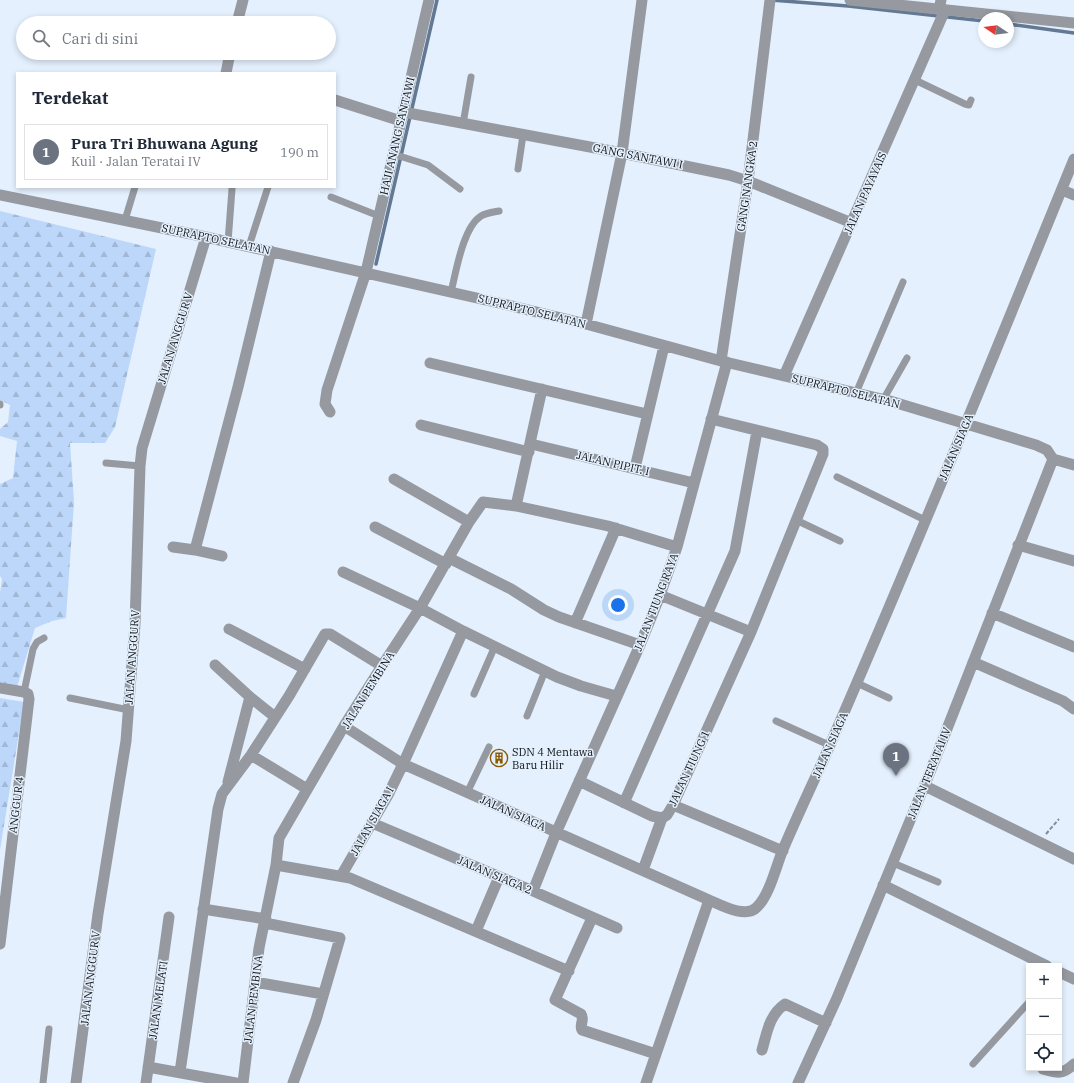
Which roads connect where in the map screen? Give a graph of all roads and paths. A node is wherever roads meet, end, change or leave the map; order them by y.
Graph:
1 (242, 0) edge
2 (429, 0) edge
3 (642, 0) edge
4 (850, 0) edge
5 (769, 5) edge
6 (942, 11) edge
7 (239, 16) edge
8 (1074, 23) edge
9 (229, 60) edge
10 (226, 72) edge
11 (471, 77) dead end
12 (915, 80) junction
13 (336, 100) edge
14 (971, 100) dead end
15 (407, 115) junction
16 (463, 124) junction
17 (523, 135) junction
18 (622, 153) junction
19 (393, 154) junction
20 (1074, 159) edge
21 (518, 169) dead end
22 (748, 181) junction
23 (135, 188) edge
24 (268, 188) edge
25 (232, 189) dead end
26 (460, 189) dead end
27 (1062, 190) junction
28 (1074, 194) edge
29 (0, 195) edge
30 (331, 197) dead end
31 (499, 211) dead end
32 (379, 216) junction
33 (126, 220) junction
34 (852, 223) junction
35 (206, 237) junction
36 (228, 242) junction
37 (249, 246) junction
38 (271, 251) junction
39 (366, 272) junction
40 (902, 282) dead end
41 (451, 292) junction
42 (586, 324) junction
43 (664, 346) junction
44 (907, 358) dead end
45 (724, 362) junction
46 (430, 363) dead end
47 (784, 376) junction
48 (542, 389) junction
49 (856, 393) junction
50 (882, 400) junction
51 (330, 412) dead end
52 (647, 414) junction
53 (711, 419) junction
54 (966, 423) junction
55 (421, 425) dead end
56 (757, 431) junction
57 (530, 448) junction
58 (1053, 459) junction
59 (106, 463) dead end
60 (1074, 465) edge
61 (140, 466) junction
62 (635, 468) junction
63 (837, 477) dead end
64 (394, 479) dead end
65 (694, 483) junction
66 (516, 506) junction
67 (796, 520) junction
68 (925, 520) junction
69 (469, 522) junction
70 (375, 527) dead end
71 (616, 528) junction
72 (840, 541) dead end
73 (1018, 544) junction
74 (173, 547) dead end
75 (677, 547) junction
76 (195, 550) junction
77 (222, 556) dead end
78 (447, 561) junction
79 (1074, 561) edge
80 (344, 572) dead end
81 (660, 594) junction
82 (420, 608) junction
83 (992, 613) junction
84 (708, 615) junction
85 (575, 623) junction
86 (229, 629) dead end
87 (463, 631) junction
88 (751, 632) junction
89 (44, 638) dead end
90 (640, 645) junction
91 (495, 646) junction
92 (1074, 647) edge
93 (973, 662) junction
94 (215, 665) dead end
95 (382, 666) junction
96 (304, 669) junction
97 (545, 671) junction
98 (856, 683) junction
99 (0, 688) edge
100 (24, 692) junction
101 (474, 694) dead end
102 (616, 696) junction
103 (250, 697) junction
104 (70, 698) dead end
105 (889, 698) dead end
106 (1074, 709) edge
107 (129, 710) junction
108 (527, 716) dead end
109 (275, 717) junction
110 (776, 721) dead end
111 (344, 726) junction
112 (830, 745) junction
113 (489, 747) dead end
114 (251, 755) junction
115 (403, 764) junction
116 (579, 781) junction
117 (924, 786) junction
118 (226, 789) junction
119 (307, 789) junction
120 (467, 793) junction
121 (624, 803) junction
122 (673, 805) junction
123 (662, 818) junction
124 (1059, 820) dead end
125 (372, 823) junction
126 (556, 833) junction
127 (1038, 842) junction
128 (783, 851) junction
129 (1074, 859) edge
130 (892, 863) junction
131 (276, 864) junction
132 (643, 870) junction
133 (341, 876) junction
134 (499, 877) junction
135 (938, 882) dead end
136 (884, 885) junction
137 (533, 891) junction
138 (709, 900) junction
139 (203, 909) junction
140 (169, 917) dead end
141 (592, 918) junction
142 (265, 921) junction
143 (617, 928) dead end
144 (476, 931) junction
145 (0, 944) edge
146 (1041, 963) edge
147 (569, 972) junction
148 (254, 982) junction
149 (323, 994) junction
150 (1026, 1005) edge
151 (826, 1023) junction
152 (49, 1029) dead end
153 (762, 1050) dead end
154 (656, 1054) junction
155 (973, 1064) dead end
156 (1074, 1064) edge
157 (148, 1067) junction
158 (1051, 1071) edge
159 (180, 1072) junction
160 (43, 1083) edge
161 (76, 1083) edge
162 (146, 1083) edge
163 (236, 1083) edge
164 (243, 1083) edge
165 (293, 1083) edge
166 (646, 1083) edge
167 (798, 1083) edge

1 - 7 street
2 - 15 street, HAJI ANANG SANTAWI
3 - 18 street
4 - 6 street
5 - 22 street, GANG NANGKA 2
6 - 8 street
6 - 12 street, JALAN PAYAYAIS
9 - 10 street
11 - 16 lane
12 - 14 lane
12 - 34 street, JALAN PAYAYAIS
13 - 15 street, GANG SANTAWI I
15 - 16 street, GANG SANTAWI I
15 - 19 street, HAJI ANANG SANTAWI
16 - 17 street, GANG SANTAWI I
17 - 18 street, GANG SANTAWI I
17 - 21 lane
18 - 22 street, GANG SANTAWI I
18 - 42 street
19 - 26 lane
19 - 32 street, HAJI ANANG SANTAWI
20 - 27 street, JALAN SIAGA
22 - 34 street, GANG SANTAWI I
22 - 45 street, GANG NANGKA 2
23 - 33 lane
24 - 37 lane
25 - 36 lane
27 - 28 street
27 - 54 street, JALAN SIAGA
29 - 33 street, SUPRAPTO SELATAN
30 - 32 lane
31 - 41 lane
32 - 39 street, HAJI ANANG SANTAWI
33 - 35 street, SUPRAPTO SELATAN
34 - 47 street, JALAN PAYAYAIS
35 - 36 street, SUPRAPTO SELATAN
35 - 61 street, JALAN ANGGUR V
36 - 37 street, SUPRAPTO SELATAN
37 - 38 street, SUPRAPTO SELATAN
38 - 39 street, SUPRAPTO SELATAN
38 - 76 street
39 - 41 street, SUPRAPTO SELATAN
39 - 51 street, HAJI ANANG SANTAWI
40 - 49 lane
41 - 42 street, SUPRAPTO SELATAN
42 - 43 street, SUPRAPTO SELATAN
43 - 45 street, SUPRAPTO SELATAN
43 - 52 street
44 - 50 lane
45 - 47 street, SUPRAPTO SELATAN
45 - 53 street, JALAN TIUNG RAYA
46 - 48 street
47 - 49 street, SUPRAPTO SELATAN
48 - 52 street
48 - 57 street
49 - 50 street, SUPRAPTO SELATAN
50 - 54 street, SUPRAPTO SELATAN
52 - 62 street
53 - 56 street
53 - 65 street, JALAN TIUNG RAYA
54 - 58 street, SUPRAPTO SELATAN
54 - 68 street, JALAN SIAGA
55 - 57 street, JALAN PIPIT. I
56 - 67 street, JALAN TIUNG 1
56 - 84 street
57 - 62 street, JALAN PIPIT. I
57 - 66 street
58 - 60 street
58 - 73 street, JALAN TERATAI IV
59 - 61 lane
61 - 107 street, JALAN ANGGUR V
62 - 65 street, JALAN PIPIT. I
63 - 68 lane
64 - 69 street
65 - 75 street, JALAN TIUNG RAYA
66 - 69 street, JALAN PEMBINA
66 - 71 street, JALAN PEMBINA
67 - 72 lane
67 - 88 street, JALAN TIUNG 1
68 - 98 street, JALAN SIAGA
69 - 78 street, JALAN PEMBINA
70 - 78 street
71 - 75 street, JALAN PEMBINA
71 - 85 street
73 - 79 street
73 - 83 street, JALAN TERATAI IV
74 - 76 street
75 - 81 street, JALAN TIUNG RAYA
76 - 77 street
78 - 82 street, JALAN PEMBINA
78 - 85 street
80 - 82 street
81 - 84 street
81 - 90 street, JALAN TIUNG RAYA
82 - 87 street
82 - 95 street, JALAN PEMBINA
83 - 92 street
83 - 93 street, JALAN TERATAI IV
84 - 88 street
84 - 121 street
85 - 90 street
86 - 96 street
87 - 91 street
87 - 115 street, JALAN SIAGA I
88 - 122 street, JALAN TIUNG 1
89 - 100 lane
90 - 102 street, JALAN TIUNG RAYA
91 - 97 street
91 - 101 lane
93 - 106 street
93 - 117 street, JALAN TERATAI IV
94 - 103 street
95 - 96 street
95 - 111 street, JALAN PEMBINA
96 - 109 street
97 - 102 street
97 - 108 lane
98 - 105 lane
98 - 112 street, JALAN SIAGA
99 - 100 street
100 - 145 street, ANGGUR 4
102 - 116 street, JALAN TIUNG RAYA
103 - 109 street
103 - 118 street
104 - 107 lane
107 - 161 street, JALAN ANGGUR V
109 - 114 street
110 - 112 lane
111 - 115 street, JALAN SIAGA
111 - 119 street, JALAN PEMBINA
112 - 128 street, JALAN SIAGA
113 - 120 lane
114 - 118 street
114 - 119 street
115 - 120 street, JALAN SIAGA
115 - 125 street, JALAN SIAGA I
116 - 121 street, JALAN TIUNG 1
116 - 126 street, JALAN TIUNG RAYA
117 - 127 street
117 - 130 street, JALAN TERATAI IV
118 - 139 street
119 - 131 street, JALAN PEMBINA
120 - 126 street, JALAN SIAGA
121 - 123 street, JALAN TIUNG 1
122 - 123 street, JALAN TIUNG 1
122 - 128 street
123 - 132 street
124 - 127 path
125 - 133 street, JALAN SIAGA I
125 - 134 street, JALAN SIAGA 2
126 - 132 street, JALAN SIAGA
126 - 137 street, JALAN TIUNG RAYA
127 - 129 street
128 - 138 street, JALAN SIAGA
130 - 135 lane
130 - 136 street, JALAN TERATAI IV
131 - 133 street
131 - 142 street, JALAN PEMBINA
132 - 138 street, JALAN SIAGA
133 - 144 street
134 - 137 street, JALAN SIAGA 2
134 - 144 street
136 - 146 street
136 - 151 street, JALAN TERATAI IV
137 - 141 street, JALAN SIAGA 2
138 - 154 street
139 - 142 street
139 - 159 street
140 - 157 street, JALAN MELATI
141 - 143 street, JALAN SIAGA 2
141 - 147 street
142 - 148 street, JALAN PEMBINA
142 - 149 street
144 - 147 street
147 - 154 street
148 - 149 street
148 - 164 street, JALAN PEMBINA
149 - 165 street
150 - 155 lane
151 - 153 street
151 - 167 street, JALAN TERATAI IV
152 - 160 lane
154 - 166 street
156 - 158 street
157 - 159 street
157 - 162 street, JALAN MELATI
159 - 163 street

